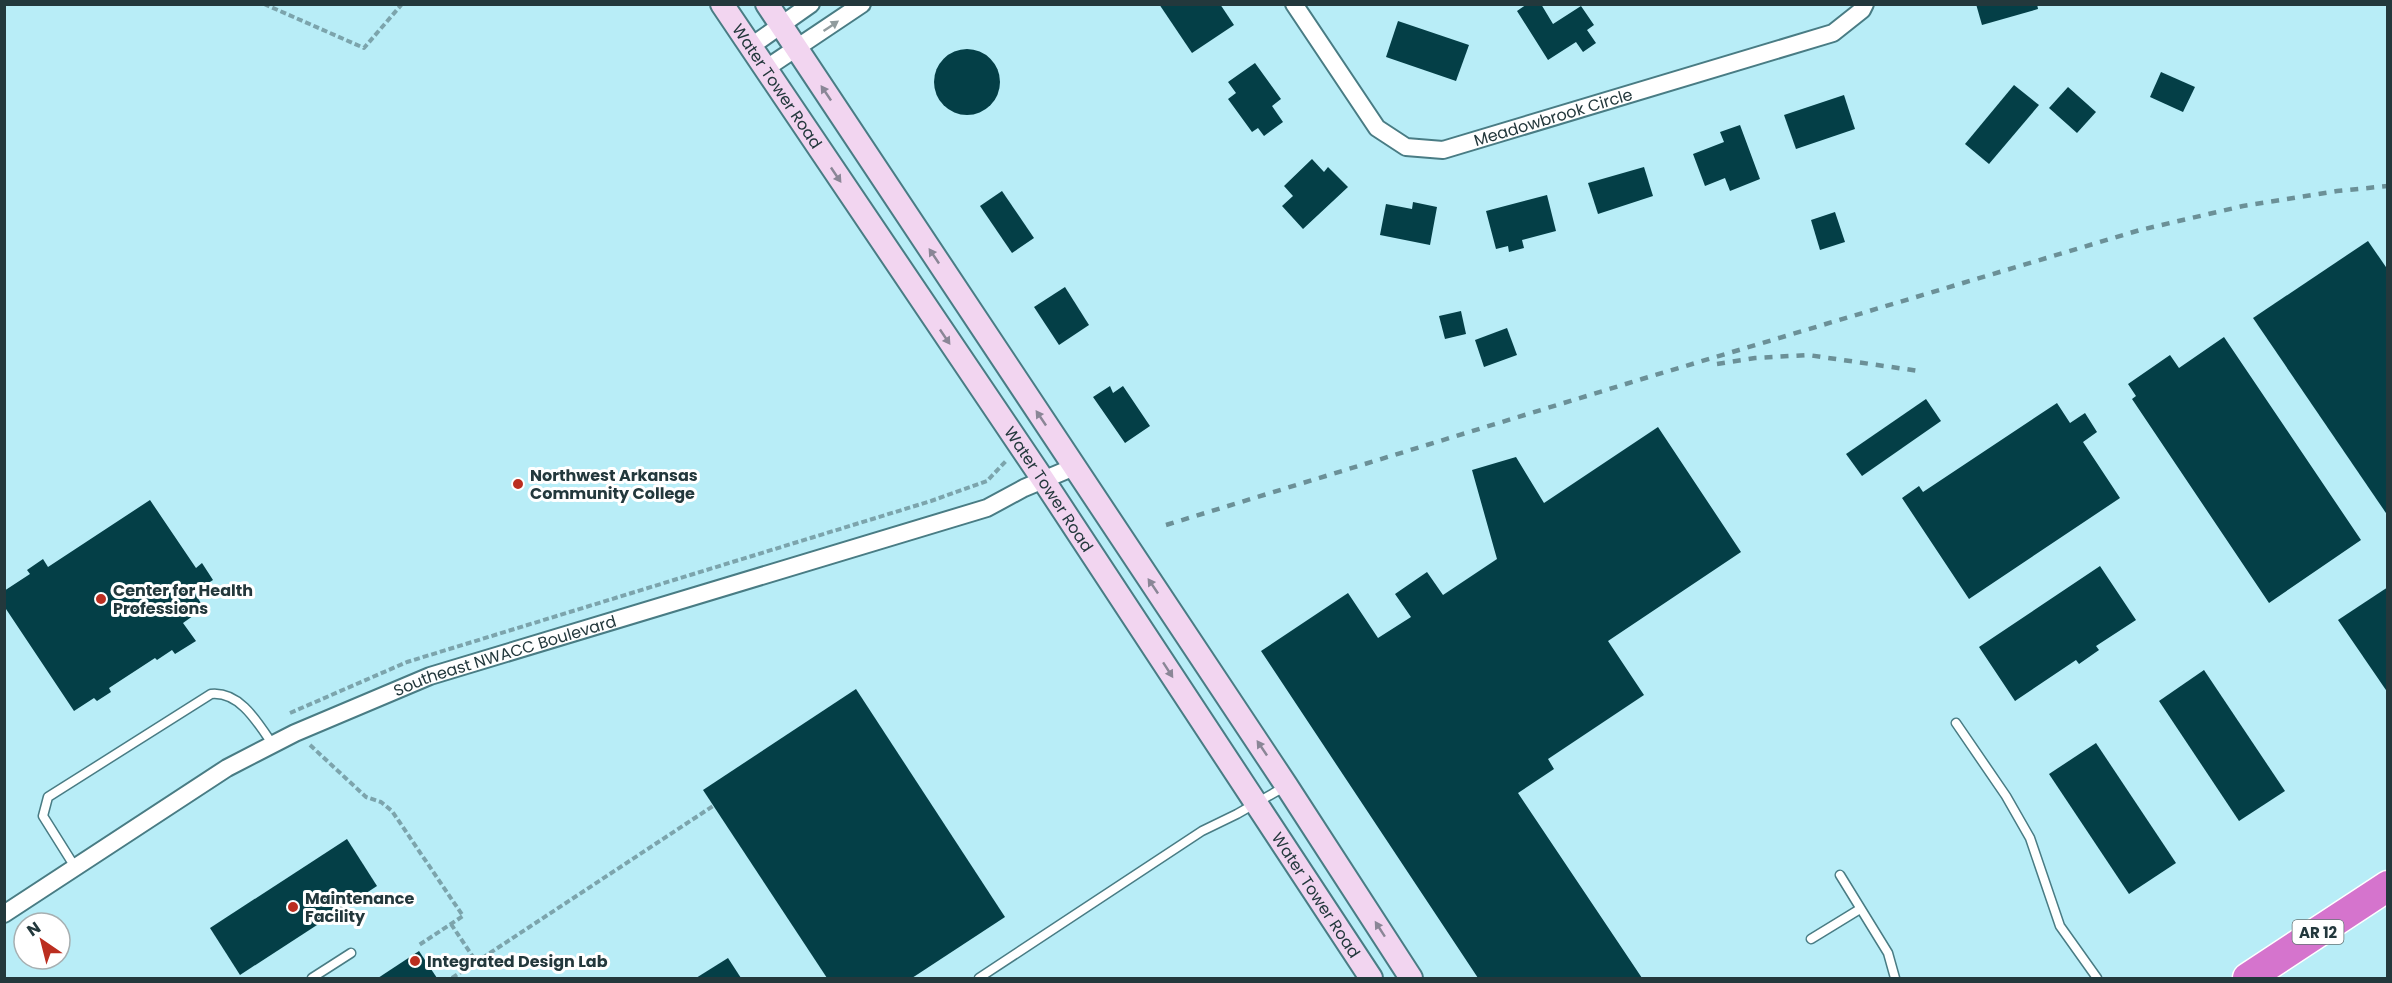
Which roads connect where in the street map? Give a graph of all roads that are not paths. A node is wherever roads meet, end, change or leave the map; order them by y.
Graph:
1 (722, 4) edge
2 (767, 4) edge
3 (811, 4) edge
4 (862, 4) edge
5 (1294, 4) edge
6 (1865, 4) edge
7 (781, 25) junction
8 (750, 47) junction
9 (797, 49) junction
10 (765, 69) junction
11 (1074, 467) junction
12 (1044, 481) junction
13 (1956, 723) dead end
14 (273, 745) junction
15 (1286, 785) junction
16 (1255, 804) junction
17 (75, 867) junction
18 (1840, 875) dead end
19 (2388, 886) edge
20 (1860, 909) junction
21 (4, 914) edge
22 (1810, 939) dead end
23 (351, 953) dead end
24 (312, 978) edge
25 (979, 978) edge
26 (1371, 978) edge
27 (1411, 978) edge
28 (1895, 978) edge
29 (2097, 978) edge
30 (2248, 978) edge

1 - 8 street, Water Tower Road
2 - 7 street, Water Tower Road
3 - 7 street
9 -> 4 street
5 - 6 street, Meadowbrook Circle
7 - 8 street
7 - 9 street, Water Tower Road
8 - 10 street, Water Tower Road
9 - 10 street
11 -> 9 street, Water Tower Road
10 -> 12 street, Water Tower Road
11 - 12 street, Southeast NWACC Boulevard
15 -> 11 street, Water Tower Road
12 - 14 street, Southeast NWACC Boulevard
12 -> 16 street, Water Tower Road
13 - 29 lane
14 - 17 street, Southeast NWACC Boulevard
14 - 17 lane
15 - 16 lane
27 -> 15 street, Water Tower Road
16 - 25 lane
16 - 26 street, Water Tower Road
17 - 21 street, Southeast NWACC Boulevard
18 - 20 lane
19 - 30 highway, AR 12
20 - 22 lane
20 - 28 lane
23 - 24 lane

